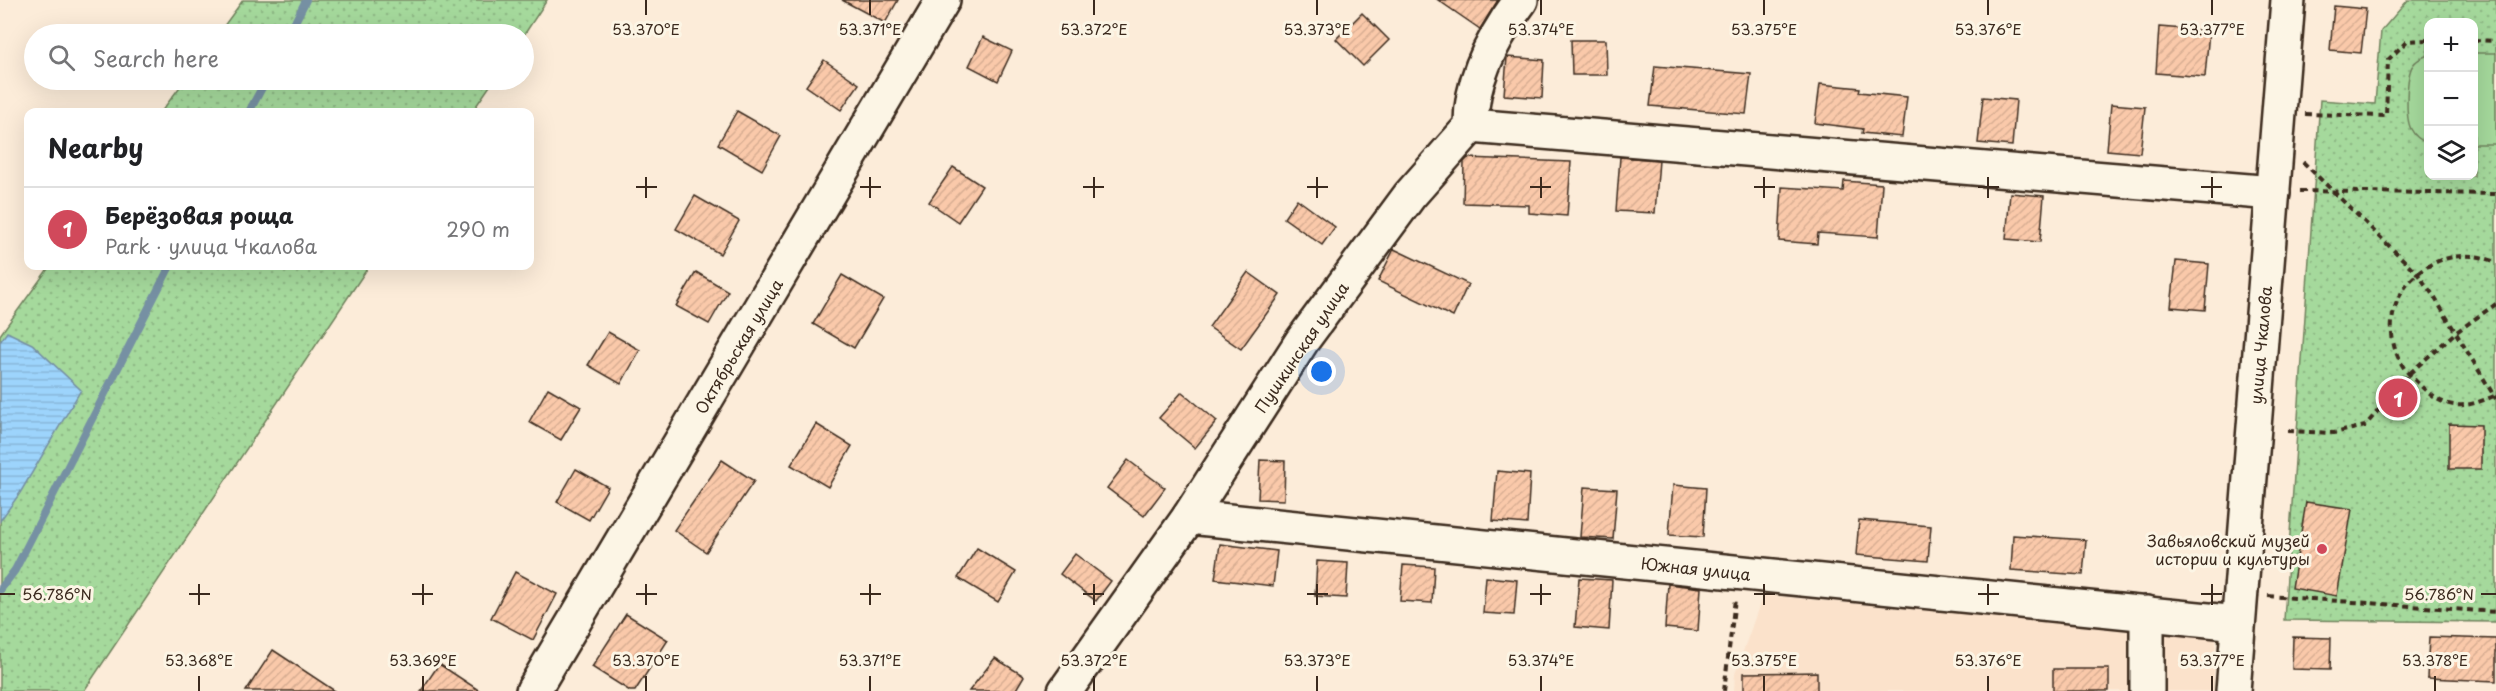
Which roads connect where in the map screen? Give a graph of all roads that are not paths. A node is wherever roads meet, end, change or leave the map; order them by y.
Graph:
1 (943, 0) edge
2 (1521, 0) edge
3 (2288, 0) edge
4 (1471, 126) junction
5 (2286, 192) junction
6 (1189, 517) junction
7 (2147, 613) junction
8 (2238, 622) junction
9 (533, 691) edge
10 (1065, 691) edge
11 (2147, 691) edge
12 (2233, 691) edge

1 - 9 street, Октябрьская улица
2 - 4 street
3 - 5 street, улица Чкалова
4 - 5 street
4 - 6 street, Пушкинская улица
5 - 8 street, улица Чкалова
6 - 7 street, Южная улица
6 - 10 street, Пушкинская улица
7 - 8 street, Южная улица
7 - 11 street
8 - 12 street, улица Чкалова

